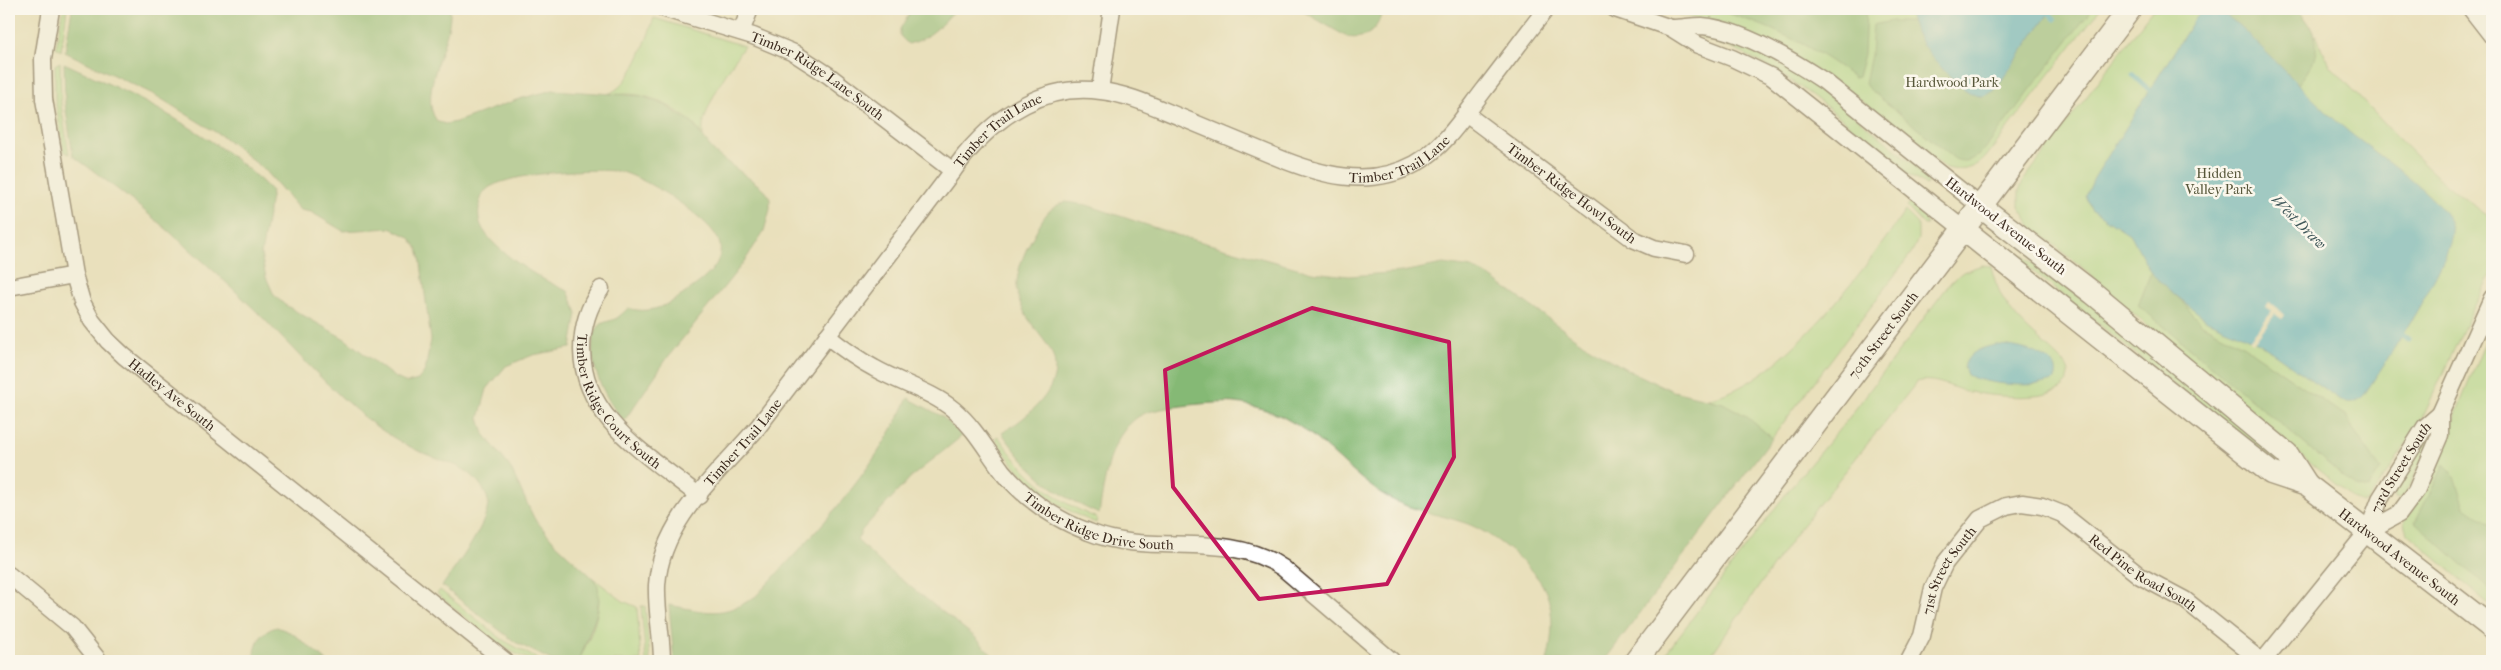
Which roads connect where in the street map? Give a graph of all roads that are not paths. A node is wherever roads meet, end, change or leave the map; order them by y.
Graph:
1 (51, 9) edge
2 (665, 9) edge
3 (750, 9) edge
4 (1112, 9) edge
5 (1546, 9) edge
6 (1615, 9) edge
7 (2130, 9) edge
8 (2471, 9) edge
9 (1671, 28) junction
10 (741, 32) junction
11 (2492, 36) edge
12 (1100, 90) junction
13 (1466, 114) junction
14 (953, 170) junction
15 (1980, 206) junction
16 (1963, 229) junction
17 (1686, 254) dead end
18 (74, 275) junction
19 (9, 287) edge
20 (601, 289) dead end
21 (2492, 298) edge
22 (827, 336) junction
23 (2440, 414) junction
24 (2307, 485) junction
25 (699, 496) junction
26 (2016, 504) joint
27 (2368, 531) junction
28 (9, 575) edge
29 (2492, 628) edge
30 (100, 661) edge
31 (505, 661) edge
32 (662, 661) edge
33 (1392, 661) edge
34 (1636, 661) edge
35 (1909, 661) edge
36 (2262, 661) edge

1 - 18 street, Hadley Ave South
2 - 10 street, Timber Ridge Lane South
3 - 10 street
4 - 12 street
5 - 13 street, Timber Trail Lane
6 - 9 street, Hardwood Avenue South
7 - 15 street, 70th Street South
8 - 11 street
9 - 15 street, Hardwood Avenue South
9 - 16 street, Hardwood Avenue South
10 - 14 street, Timber Ridge Lane South
12 - 13 street, Timber Trail Lane
12 - 14 street, Timber Trail Lane
13 - 17 street, Timber Ridge Howl South
14 - 22 street, Timber Trail Lane
15 - 16 street, 70th Street South
15 - 24 street, Hardwood Avenue South
16 - 24 street, Hardwood Avenue South
16 - 34 street, 70th Street South
18 - 19 street
18 - 31 street, Hadley Ave South
20 - 25 street, Timber Ridge Court South
21 - 23 street, 73rd Street South
22 - 25 street, Timber Trail Lane
22 - 33 street, Timber Ridge Drive South
23 - 27 street, 73rd Street South
23 - 27 street, 73rd Street South
24 - 27 street, Hardwood Avenue South
25 - 32 street, Timber Trail Lane
26 - 35 street, 71st Street South
26 - 36 street, Red Pine Road South
27 - 29 street, Hardwood Avenue South
27 - 36 street, Red Pine Road South
28 - 30 street

